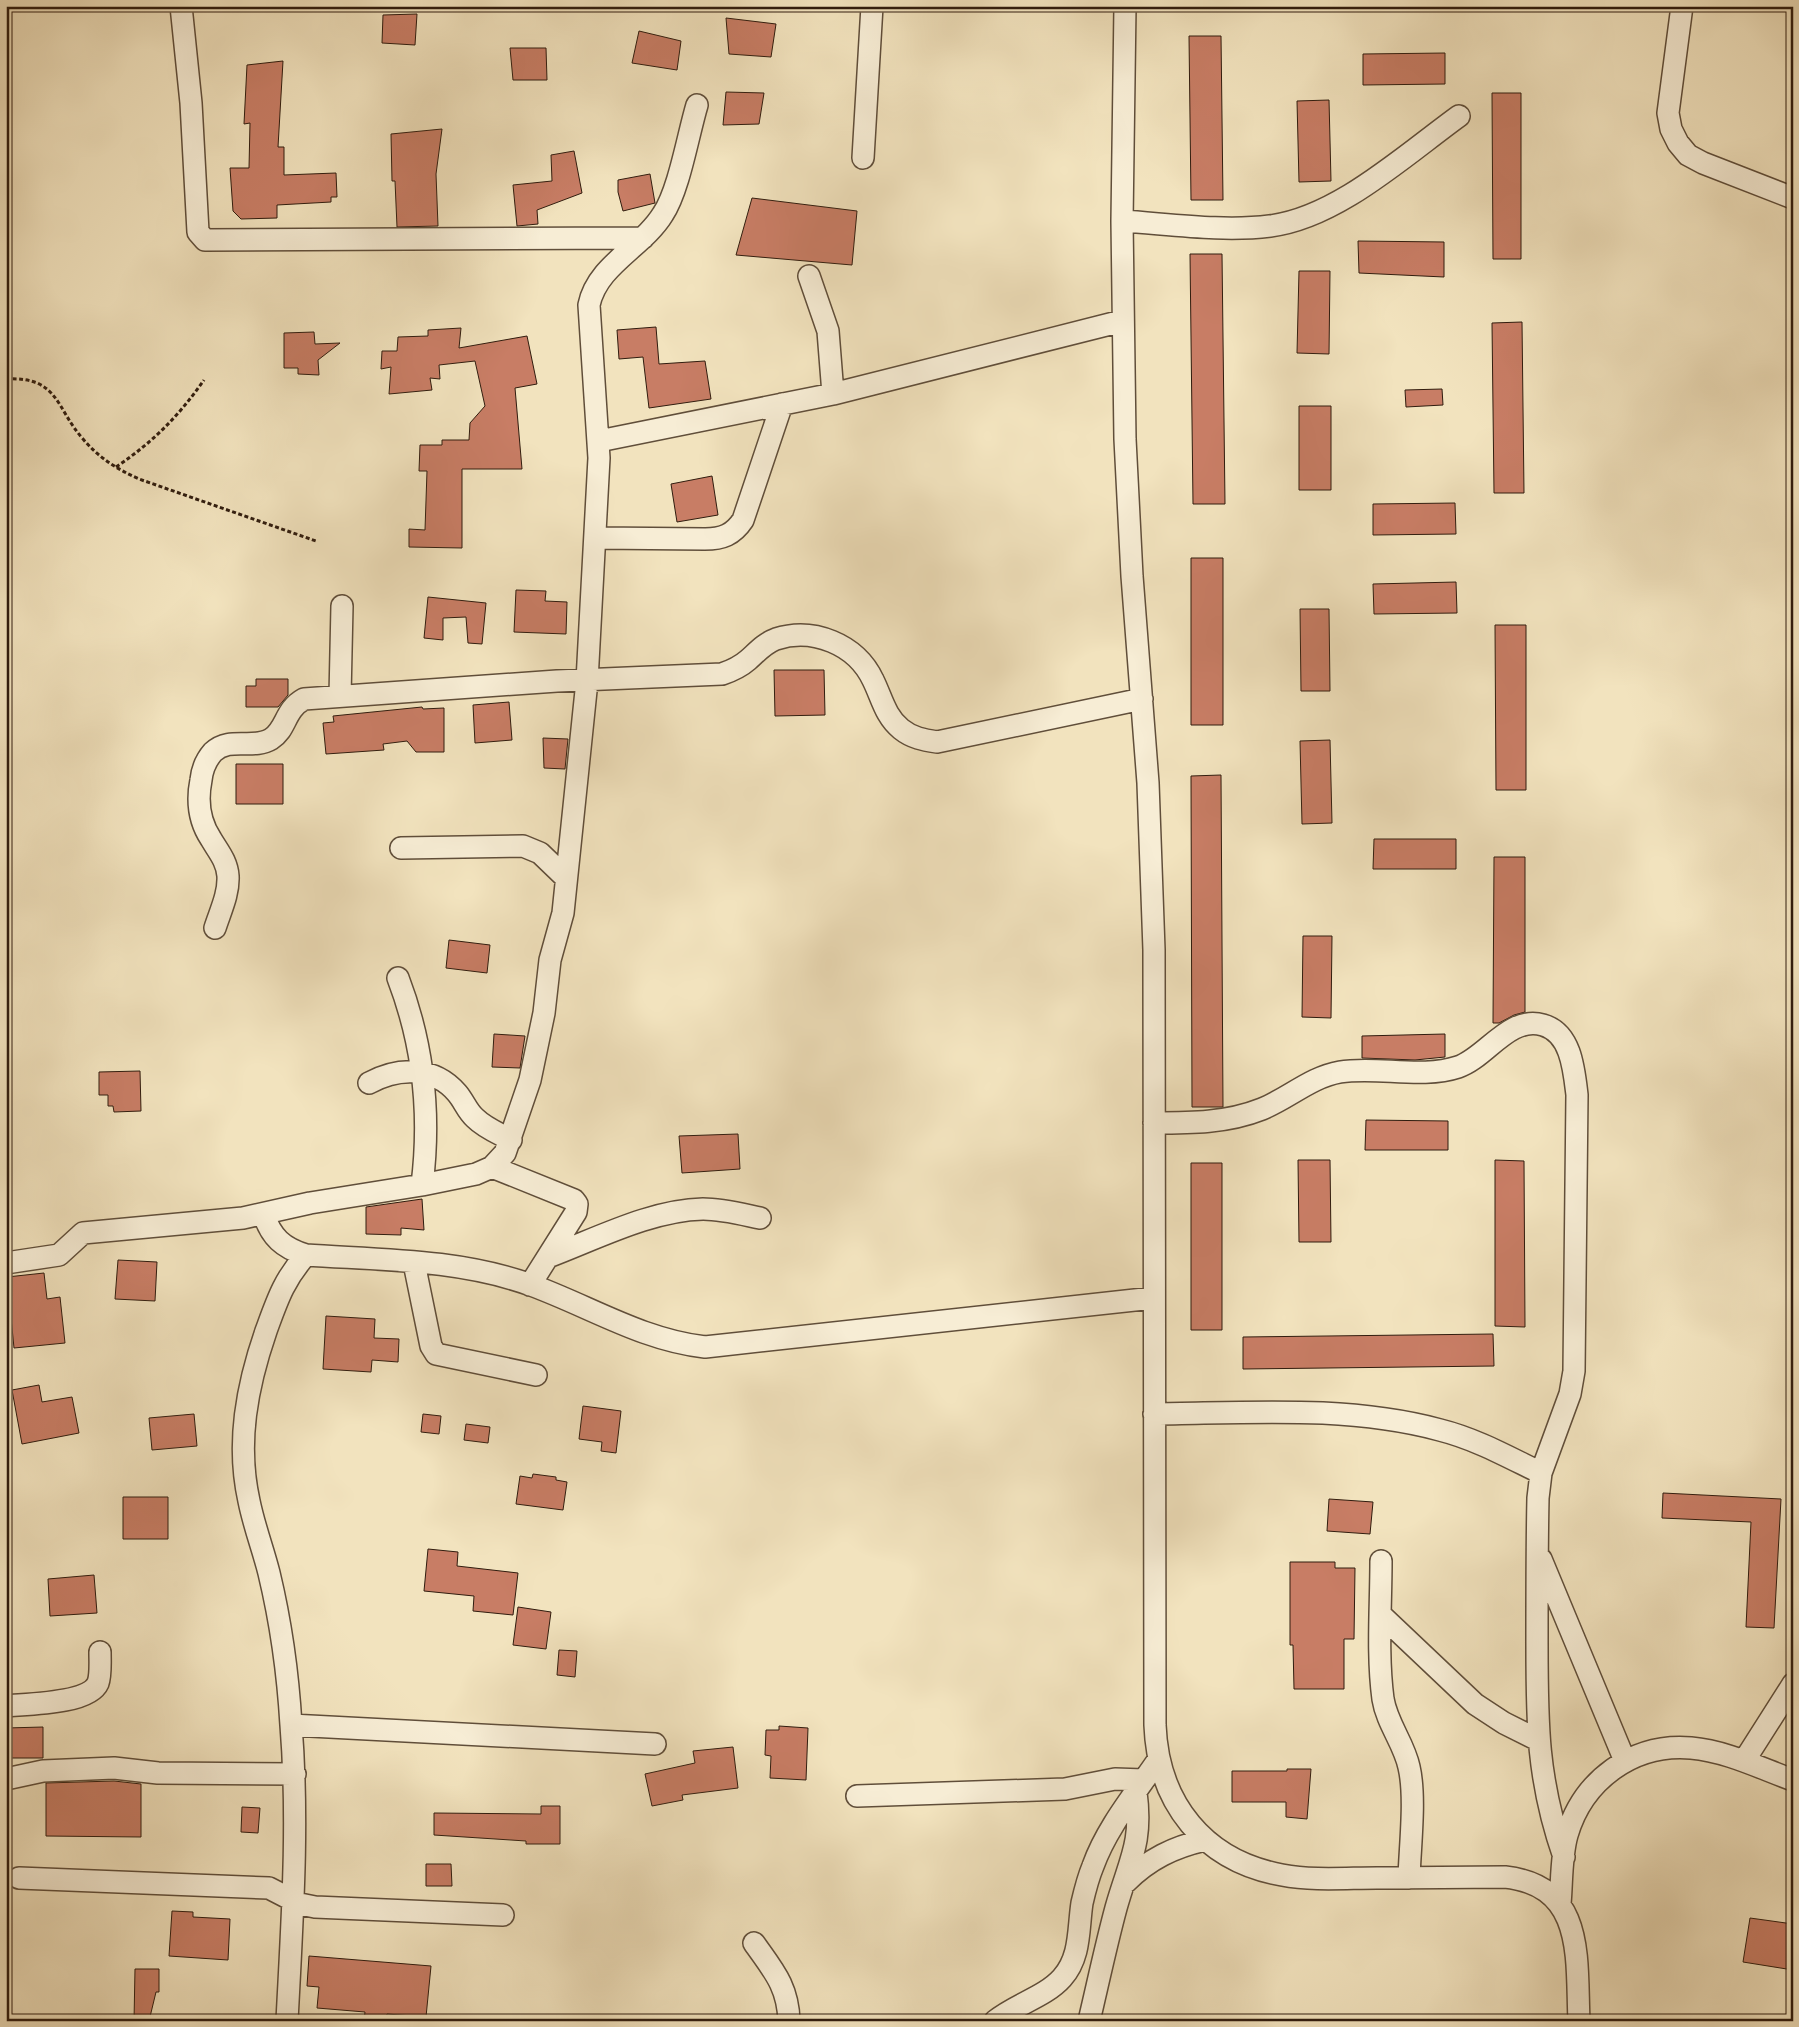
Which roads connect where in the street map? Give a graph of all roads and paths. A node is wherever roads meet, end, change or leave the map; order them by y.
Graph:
1 (181, 6) edge
2 (872, 6) edge
3 (1125, 6) edge
4 (1682, 6) edge
5 (697, 104) dead end
6 (1459, 116) dead end
7 (863, 158) dead end
8 (1793, 198) edge
9 (1122, 221) junction
10 (642, 238) junction
11 (809, 276) dead end
12 (1122, 321) junction
13 (6, 379) edge
14 (204, 380) dead end
15 (833, 394) junction
16 (782, 404) junction
17 (599, 441) junction
18 (115, 468) junction
19 (596, 538) junction
20 (316, 541) dead end
21 (342, 606) dead end
22 (587, 681) junction
23 (340, 696) junction
24 (1142, 699) junction
25 (401, 848) dead end
26 (566, 878) junction
27 (215, 928) dead end
28 (398, 978) dead end
29 (424, 1072) junction
30 (369, 1083) dead end
31 (1154, 1123) junction
32 (511, 1140) junction
33 (492, 1167) junction
34 (422, 1185) junction
35 (264, 1215) junction
36 (760, 1218) dead end
37 (306, 1255) junction
38 (548, 1257) junction
39 (6, 1263) edge
40 (414, 1263) junction
41 (530, 1285) junction
42 (1153, 1298) junction
43 (536, 1375) dead end
44 (1154, 1414) junction
45 (1541, 1473) junction
46 (1537, 1549) junction
47 (1381, 1561) dead end
48 (1381, 1615) junction
49 (100, 1652) dead end
50 (1793, 1684) edge
51 (6, 1706) edge
52 (291, 1725) junction
53 (1538, 1740) junction
54 (654, 1744) dead end
55 (1158, 1760) junction
56 (1625, 1761) junction
57 (1744, 1761) junction
58 (294, 1774) junction
59 (6, 1780) edge
60 (1793, 1780) edge
61 (1140, 1786) junction
62 (857, 1796) dead end
63 (1206, 1840) junction
64 (1564, 1857) junction
65 (19, 1878) dead end
66 (1409, 1878) junction
67 (1126, 1882) junction
68 (293, 1900) junction
69 (1560, 1904) junction
70 (503, 1914) dead end
71 (754, 1943) dead end
72 (287, 2021) edge
73 (789, 2021) edge
74 (995, 2021) edge
75 (1089, 2021) edge
76 (1579, 2021) edge

1 - 10 street
2 - 7 street
3 - 9 street
4 - 8 street
5 - 10 street
6 - 9 street
9 - 12 street
10 - 17 street
11 - 15 street
12 - 15 street
12 - 24 street
13 - 18 path
14 - 18 path
15 - 16 street
16 - 17 street
16 - 19 street
17 - 19 street
18 - 20 path
19 - 22 street
21 - 23 street
22 - 23 street
22 - 24 street
22 - 26 street
23 - 27 street
24 - 31 street
25 - 26 street
26 - 32 street
28 - 29 street
29 - 30 street
29 - 32 street
29 - 34 street
31 - 42 street
31 - 45 street
32 - 33 street
33 - 34 street
33 - 38 street
34 - 35 street
35 - 37 street
35 - 39 street
36 - 38 street
37 - 40 street
37 - 52 street
38 - 41 street
40 - 41 street
40 - 43 street
41 - 42 street
42 - 44 street
44 - 45 street
44 - 55 street
45 - 46 street
46 - 53 street
46 - 56 street
47 - 48 street
48 - 53 street
48 - 66 street
49 - 51 street
50 - 57 street
52 - 54 street
52 - 58 street
53 - 64 street
55 - 61 street
55 - 63 street
56 - 57 street
56 - 64 street
57 - 60 street
58 - 59 street
58 - 68 street
61 - 62 street
61 - 67 street
61 - 74 street
63 - 66 street
63 - 67 street
64 - 69 street
65 - 68 street
66 - 69 street
67 - 75 street
68 - 70 street
68 - 72 street
69 - 76 street
71 - 73 street

